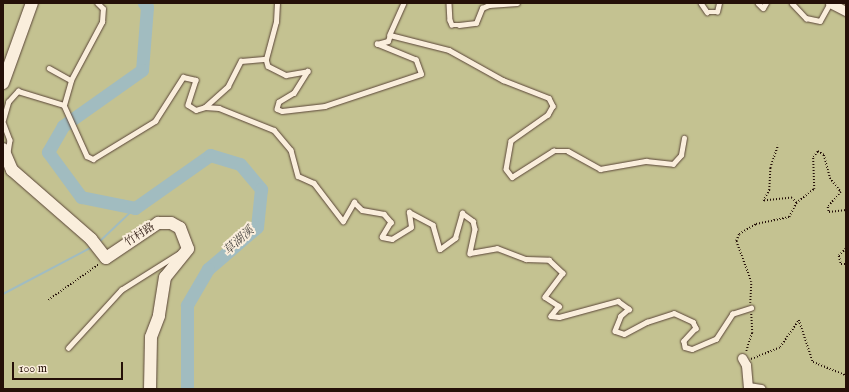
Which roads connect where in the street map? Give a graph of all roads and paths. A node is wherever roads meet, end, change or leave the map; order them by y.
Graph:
1 (32, 3) edge
2 (97, 3) edge
3 (277, 3) edge
4 (404, 3) edge
5 (449, 3) edge
6 (517, 3) edge
7 (701, 3) edge
8 (719, 3) edge
9 (758, 3) edge
10 (766, 3) edge
11 (792, 3) edge
12 (830, 3) edge
13 (846, 11) edge
14 (390, 35) junction
15 (266, 59) junction
16 (49, 68) dead end
17 (71, 80) junction
18 (3, 83) edge
19 (64, 105) junction
20 (206, 107) junction
21 (3, 121) edge
22 (684, 138) dead end
23 (778, 145) dead end
24 (5, 154) edge
25 (796, 203) junction
26 (846, 210) edge
27 (188, 249) junction
28 (846, 249) edge
29 (106, 258) junction
30 (846, 264) edge
31 (48, 300) dead end
32 (751, 308) junction
33 (68, 348) dead end
34 (742, 358) junction
35 (846, 375) edge
36 (150, 389) edge
37 (761, 389) edge

1 - 18 street
2 - 17 lane
3 - 15 lane
4 - 14 lane
5 - 6 lane
7 - 8 lane
9 - 10 lane
11 - 12 lane
12 - 13 street
14 - 15 lane
14 - 22 lane
15 - 20 lane
16 - 17 lane
17 - 19 lane
19 - 20 lane
19 - 21 lane
20 - 32 lane
21 - 24 lane
23 - 25 path
24 - 29 street
25 - 26 path
25 - 32 path
27 - 29 street, 竹村路
27 - 33 lane
27 - 36 street
28 - 30 path
29 - 31 path
32 - 34 path
34 - 35 path
34 - 37 street

